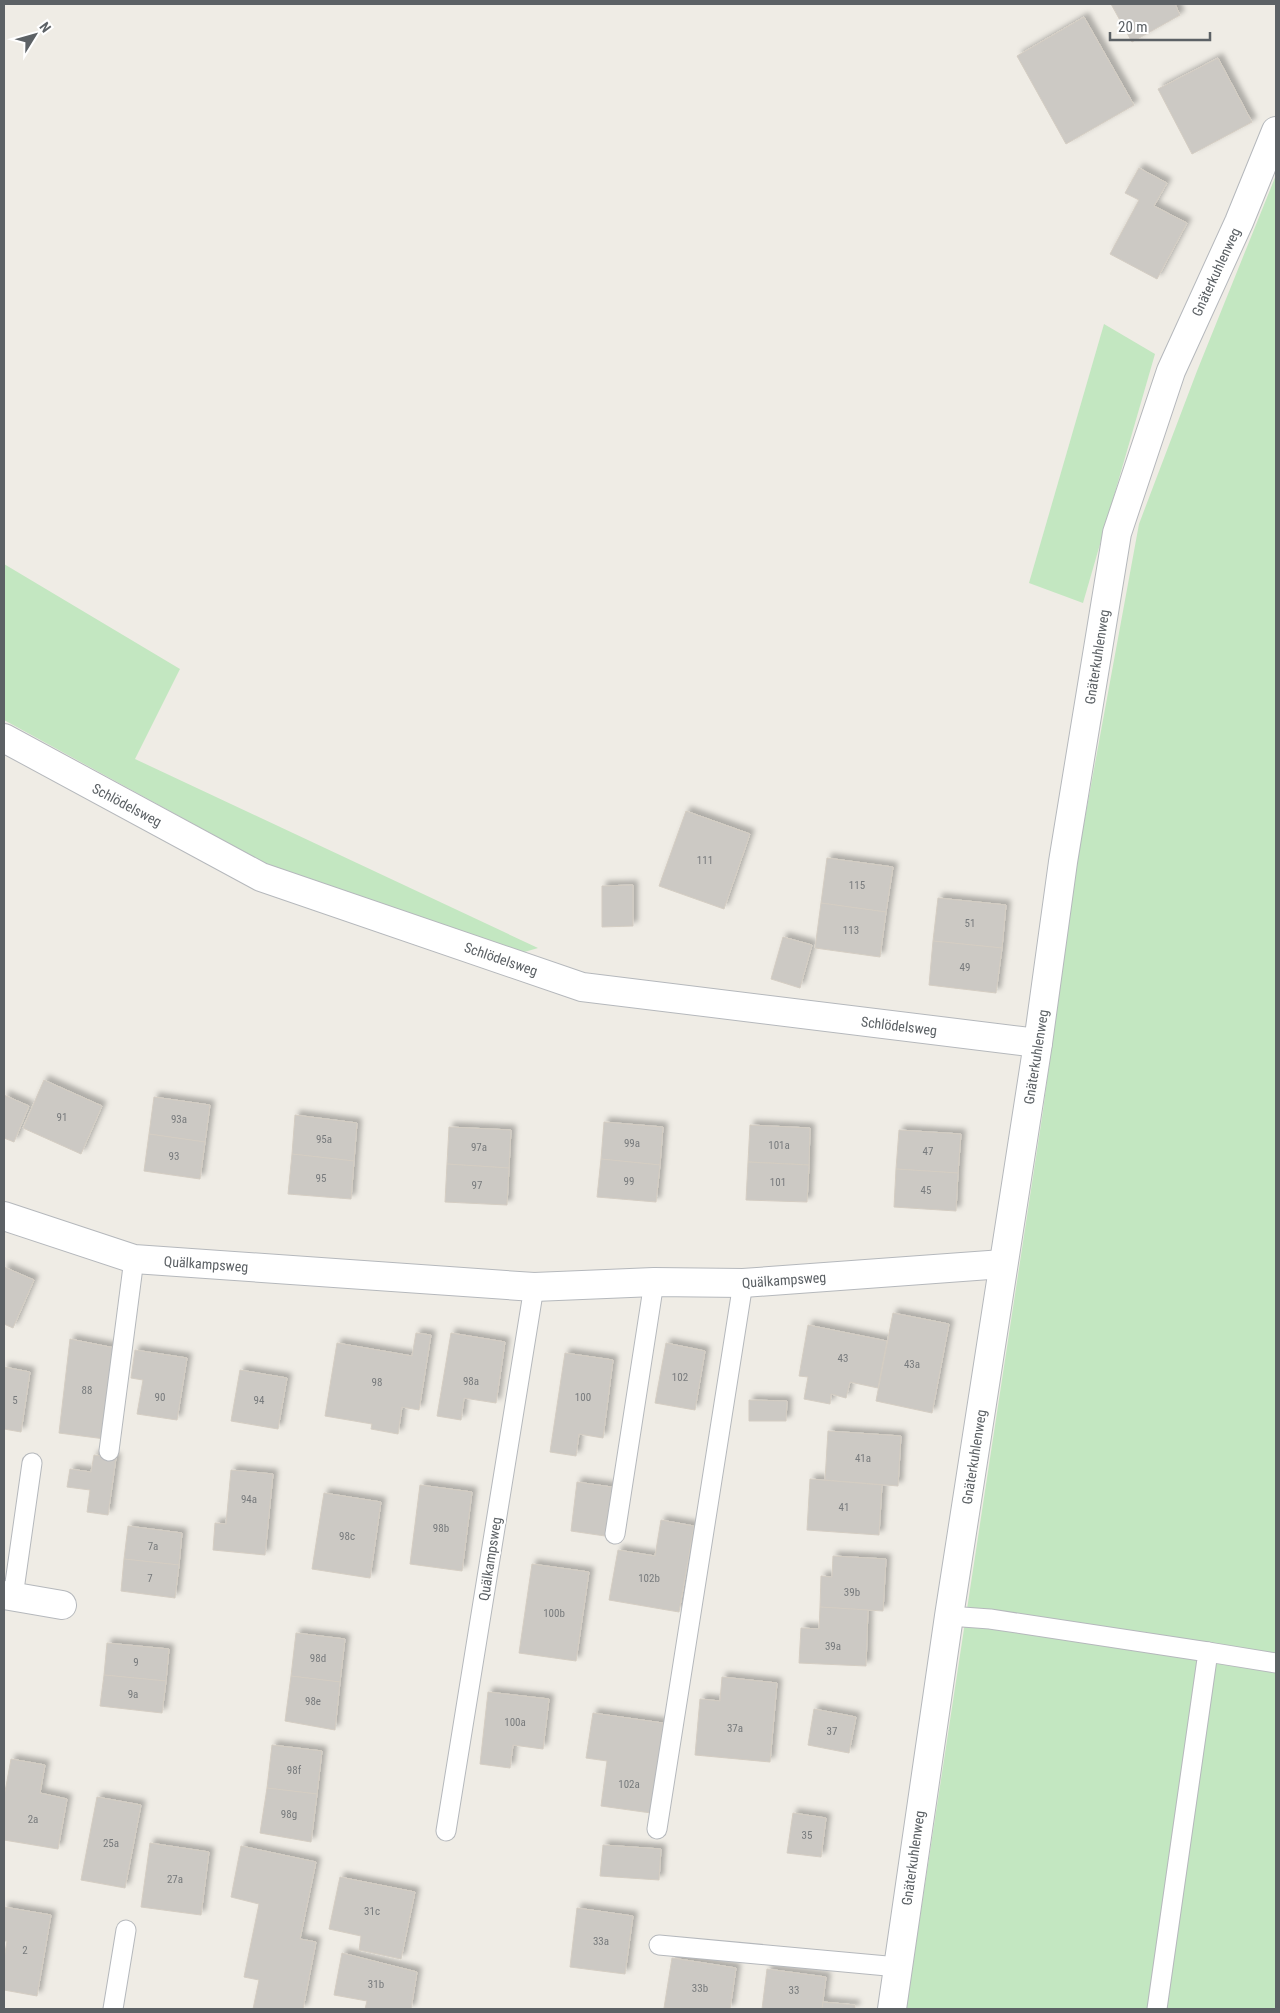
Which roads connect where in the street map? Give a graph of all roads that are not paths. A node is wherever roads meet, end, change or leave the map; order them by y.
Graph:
1 (1276, 131) edge
2 (4, 738) edge
3 (1038, 1043) junction
4 (4, 1216) edge
5 (134, 1259) junction
6 (1003, 1264) junction
7 (654, 1282) junction
8 (744, 1283) junction
9 (534, 1287) junction
10 (109, 1451) dead end
11 (32, 1463) dead end
12 (615, 1534) dead end
13 (8, 1596) edge
14 (62, 1605) dead end
15 (949, 1616) junction
16 (1208, 1652) junction
17 (1276, 1663) edge
18 (657, 1830) dead end
19 (446, 1831) dead end
20 (126, 1930) dead end
21 (658, 1945) dead end
22 (898, 1967) junction
23 (114, 2009) edge
24 (892, 2009) edge
25 (1157, 2009) edge

1 - 3 street, Gnäterkuhlenweg
2 - 3 street, Schlödelsweg
3 - 6 street, Gnäterkuhlenweg
4 - 5 street, Quälkampsweg
5 - 9 street, Quälkampsweg
5 - 10 lane
6 - 8 street, Quälkampsweg
6 - 15 street, Gnäterkuhlenweg
7 - 8 street, Quälkampsweg
7 - 9 street, Quälkampsweg
7 - 12 lane
8 - 18 lane
9 - 19 lane, Quälkampsweg
11 - 13 lane
13 - 14 street
15 - 16 lane
15 - 22 street, Gnäterkuhlenweg
16 - 17 lane
16 - 25 lane
20 - 23 lane
21 - 22 lane
22 - 24 street, Gnäterkuhlenweg

